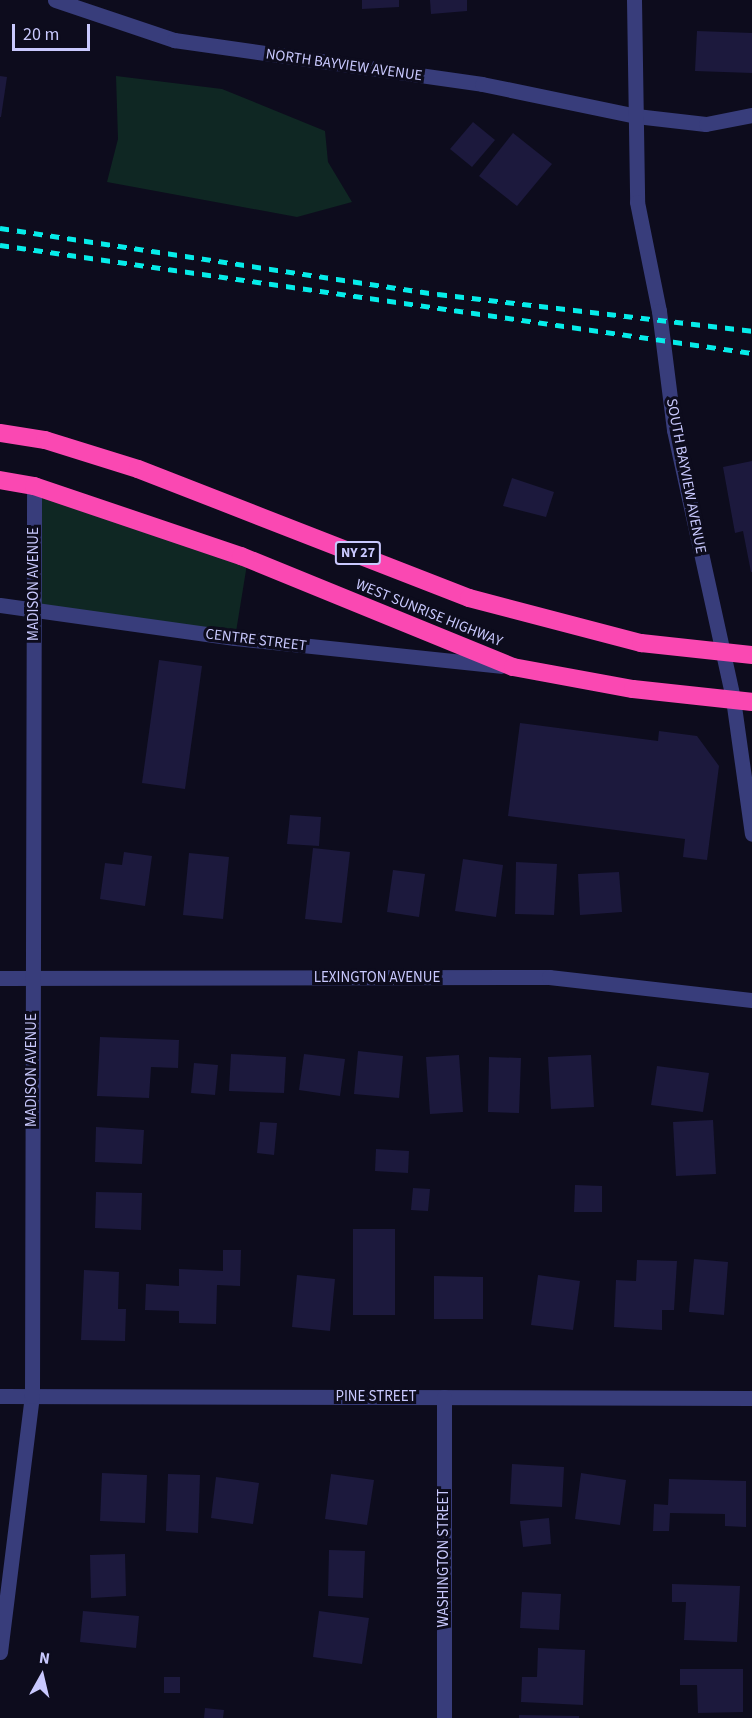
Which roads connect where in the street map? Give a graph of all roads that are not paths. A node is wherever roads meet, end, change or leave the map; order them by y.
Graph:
1 (55, 0) edge
2 (634, 0) edge
3 (752, 115) edge
4 (636, 116) junction
5 (0, 433) edge
6 (0, 480) edge
7 (34, 486) junction
8 (0, 604) edge
9 (36, 610) junction
10 (722, 651) junction
11 (752, 655) edge
12 (513, 667) junction
13 (732, 699) junction
14 (752, 702) edge
15 (752, 834) edge
16 (0, 978) edge
17 (32, 978) junction
18 (752, 1000) edge
19 (0, 1396) edge
20 (33, 1396) junction
21 (444, 1397) junction
22 (752, 1398) edge
23 (0, 1652) edge
24 (444, 1718) edge

1 - 4 street, NORTH BAYVIEW AVENUE
2 - 4 street, SOUTH BAYVIEW AVENUE
3 - 4 street, NORTH BAYVIEW AVENUE
4 - 10 street, SOUTH BAYVIEW AVENUE
5 - 10 highway, WEST SUNRISE HIGHWAY / NY 27
6 - 7 highway, WEST SUNRISE HIGHWAY
7 - 9 street, MADISON AVENUE
7 - 12 highway, WEST SUNRISE HIGHWAY
8 - 9 street, CENTRE STREET
9 - 12 street, CENTRE STREET
9 - 17 street, MADISON AVENUE
10 - 11 highway, WEST SUNRISE HIGHWAY / NY 27
10 - 13 street, SOUTH BAYVIEW AVENUE
12 - 13 highway, WEST SUNRISE HIGHWAY
13 - 14 highway, WEST SUNRISE HIGHWAY
13 - 15 street, SOUTH BAYVIEW AVENUE
16 - 17 street, LEXINGTON AVENUE
17 - 18 street, LEXINGTON AVENUE
17 - 20 street, MADISON AVENUE
19 - 20 street, PINE STREET
20 - 21 street, PINE STREET
20 - 23 street, MADISON AVENUE
21 - 22 street, PINE STREET
21 - 24 street, WASHINGTON STREET

